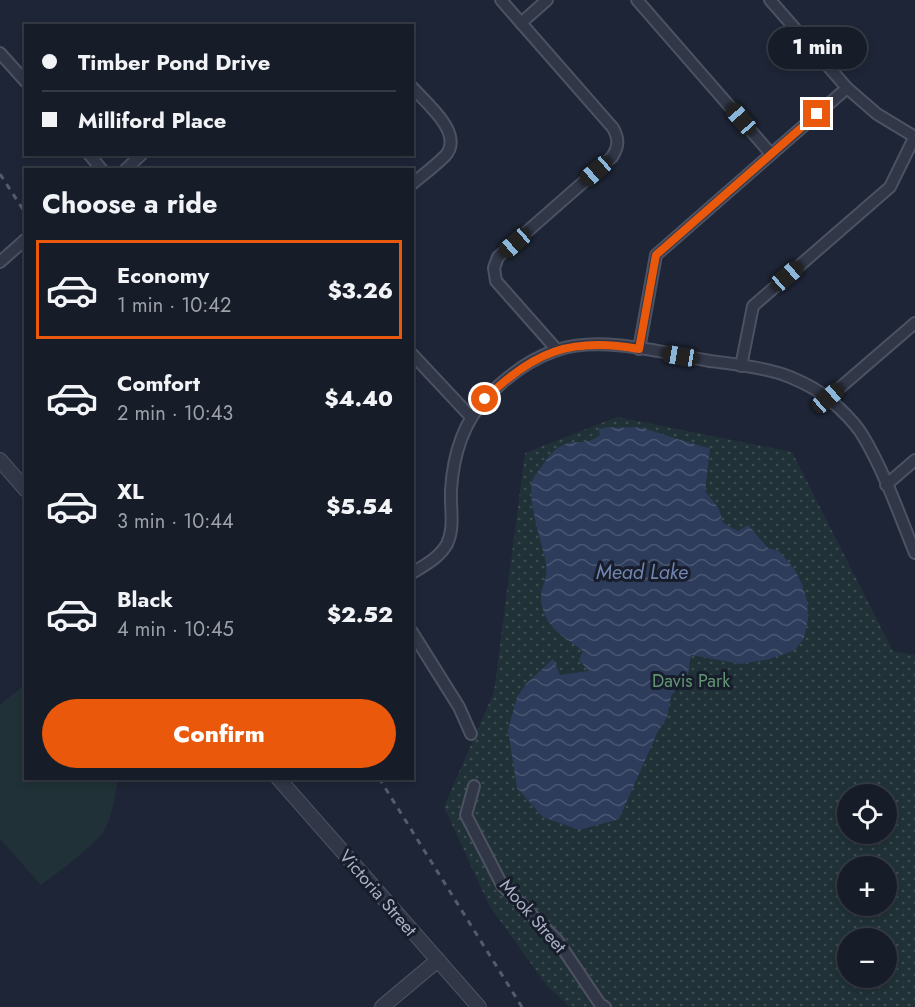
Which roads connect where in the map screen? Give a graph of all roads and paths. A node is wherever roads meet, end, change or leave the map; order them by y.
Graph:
1 (501, 0) edge
2 (547, 0) edge
3 (637, 0) edge
4 (770, 0) edge
5 (521, 23) junction
6 (0, 53) edge
7 (24, 80) edge
8 (847, 88) junction
9 (414, 89) edge
10 (915, 137) edge
11 (771, 154) junction
12 (91, 156) edge
13 (140, 156) edge
14 (100, 168) edge
15 (127, 168) edge
16 (414, 182) edge
17 (24, 241) edge
18 (0, 262) edge
19 (915, 324) edge
20 (639, 349) junction
21 (557, 350) junction
22 (414, 356) edge
23 (741, 366) junction
24 (828, 398) junction
25 (471, 417) junction
26 (0, 460) edge
27 (915, 460) edge
28 (886, 485) junction
29 (24, 488) edge
30 (915, 553) edge
31 (414, 572) edge
32 (414, 635) edge
33 (471, 734) dead end
34 (280, 780) edge
35 (474, 786) dead end
36 (438, 960) junction
37 (382, 1007) edge
38 (479, 1007) edge
39 (605, 1007) edge

1 - 5 street
2 - 5 street
3 - 11 street
4 - 8 street
5 - 21 street
6 - 7 street
8 - 10 street
8 - 11 street
9 - 16 street
10 - 23 street
11 - 20 street
12 - 14 street
13 - 15 street
17 - 18 street
19 - 24 street
20 - 21 street
20 - 23 street
21 - 25 street
22 - 25 street
23 - 24 street
24 - 28 street
25 - 31 street
26 - 29 street
27 - 28 street
28 - 30 street
32 - 33 street
34 - 36 street, Victoria Street
35 - 39 street, Mook Street
36 - 37 street
36 - 38 street, Victoria Street

